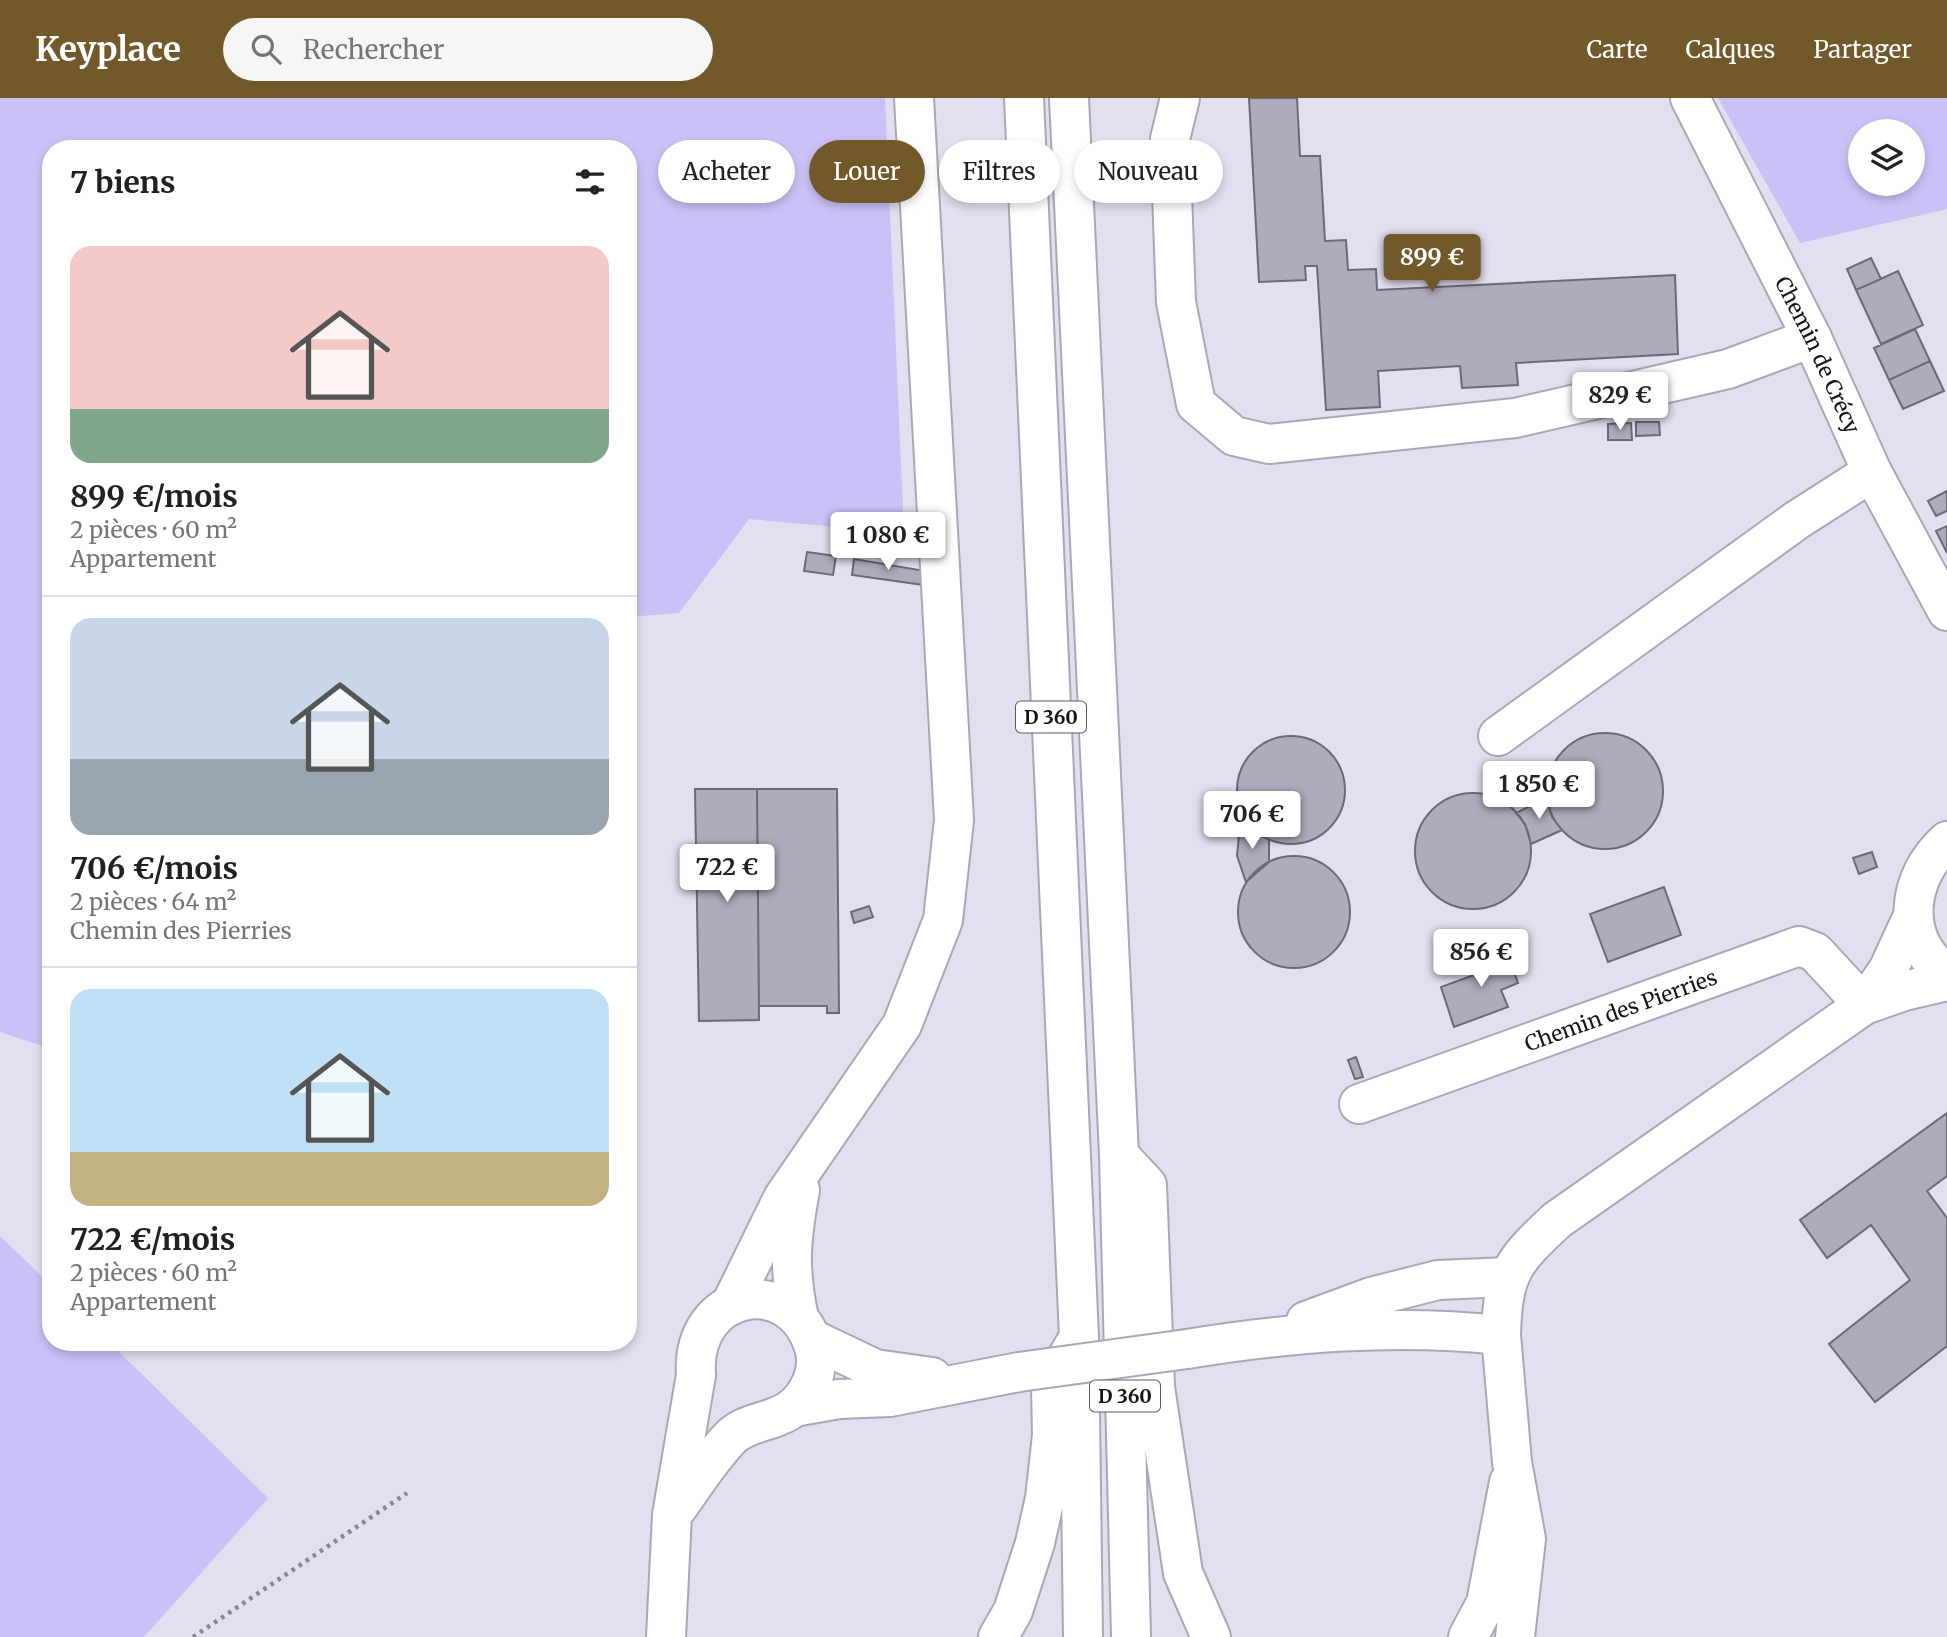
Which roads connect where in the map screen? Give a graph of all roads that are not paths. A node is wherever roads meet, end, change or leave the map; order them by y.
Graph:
1 (914, 98) edge
2 (1024, 98) edge
3 (1069, 98) edge
4 (1180, 98) edge
5 (1690, 98) edge
6 (1812, 338) junction
7 (1872, 472) junction
8 (1947, 611) edge
9 (1498, 736) dead end
10 (1947, 841) edge
11 (1913, 916) junction
12 (1947, 974) edge
13 (1947, 981) edge
14 (1864, 1005) junction
15 (1359, 1104) dead end
16 (813, 1155) junction
17 (1119, 1155) junction
18 (1508, 1277) junction
19 (732, 1304) junction
20 (805, 1328) junction
21 (1501, 1335) junction
22 (1263, 1336) junction
23 (1079, 1337) junction
24 (696, 1375) junction
25 (962, 1381) junction
26 (777, 1414) junction
27 (1513, 1462) junction
28 (672, 1515) junction
29 (666, 1637) edge
30 (998, 1637) edge
31 (1083, 1637) edge
32 (1131, 1637) edge
33 (1211, 1637) edge
34 (1468, 1637) edge
35 (1515, 1637) edge

1 - 16 main road
2 - 23 main road, D 360
3 - 17 main road, D 360
4 - 6 main road
5 - 6 main road, Chemin de Crécy
6 - 7 main road, Chemin de Crécy
7 - 8 main road, Chemin de Crécy
7 - 9 main road
10 - 11 main road
11 - 12 main road
11 - 14 main road
13 - 14 main road
14 - 15 main road, Chemin des Pierries
14 - 18 main road
16 - 19 main road
16 - 20 main road
17 - 32 main road, D 360
17 - 33 main road
18 - 21 main road
18 - 22 main road
19 - 20 main road
19 - 24 main road
20 - 25 main road
20 - 26 main road
21 - 22 main road
21 - 27 main road
22 - 25 main road, bridge
23 - 30 main road
23 - 31 main road, D 360
24 - 26 main road
24 - 28 main road
25 - 26 main road
26 - 28 main road
27 - 34 main road
27 - 35 main road
28 - 29 main road

